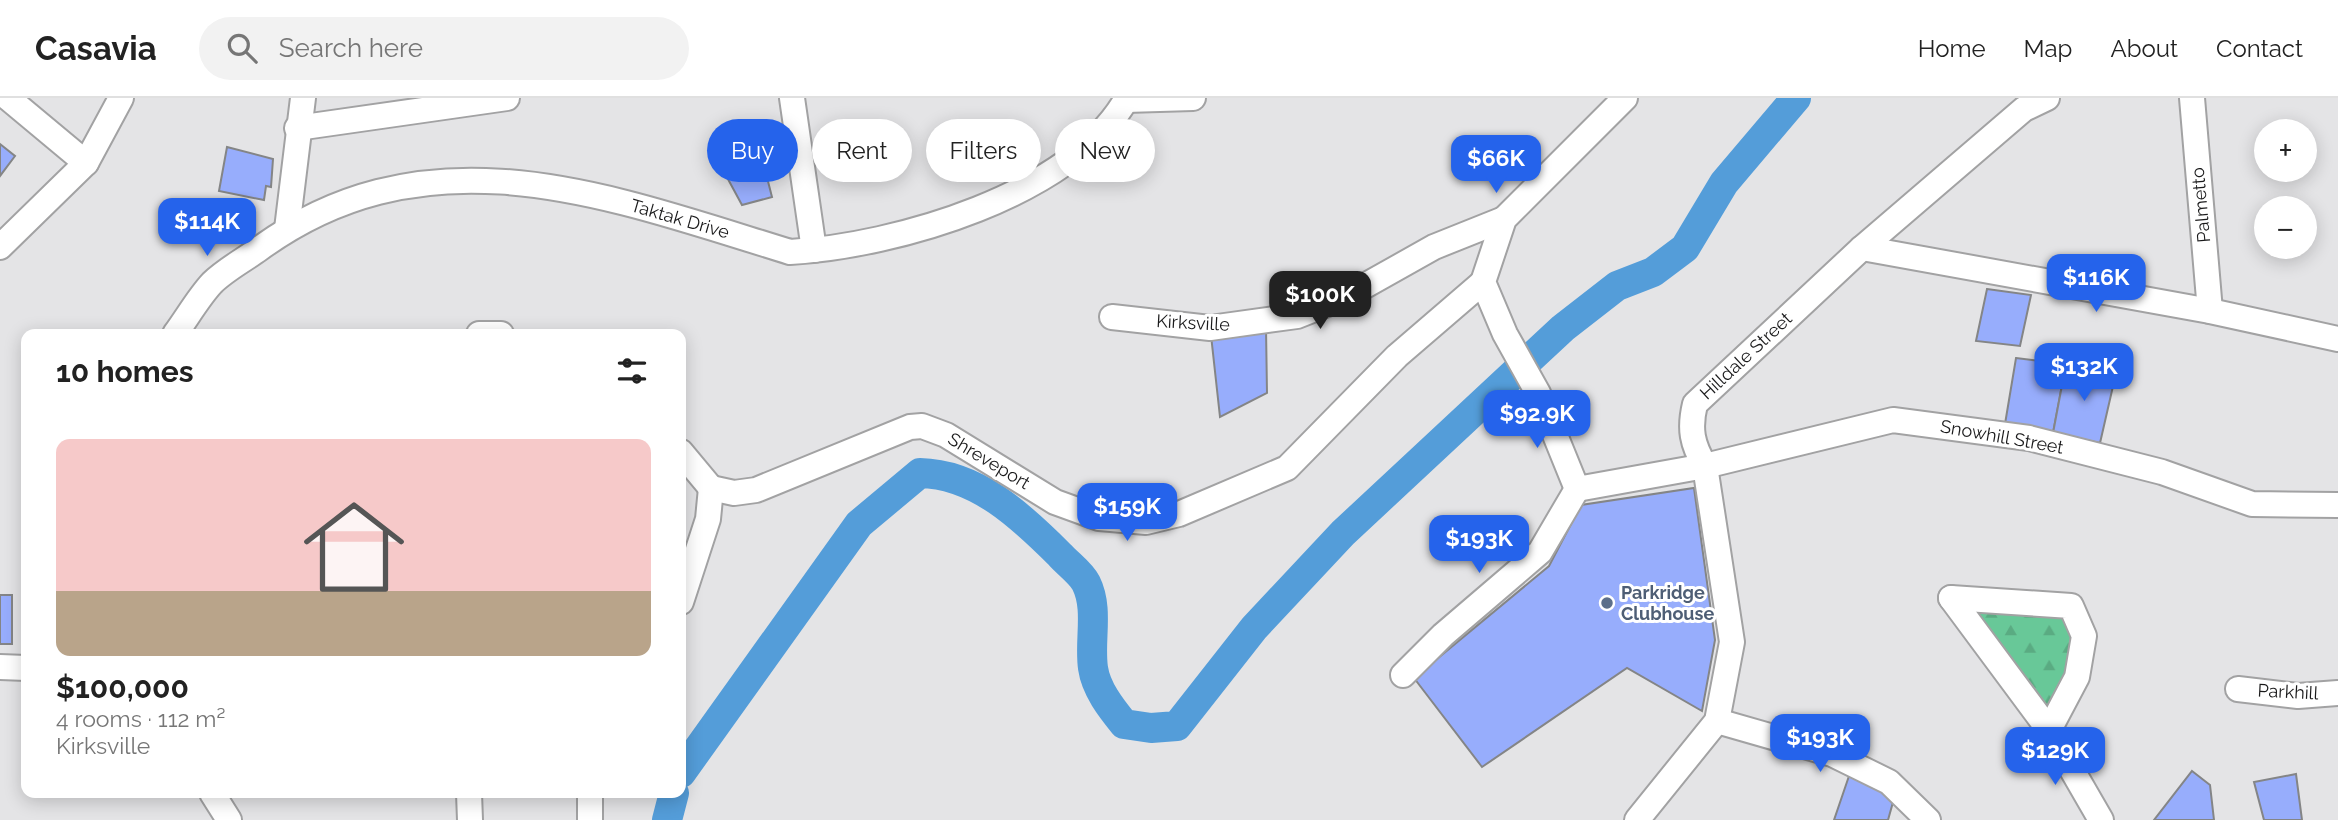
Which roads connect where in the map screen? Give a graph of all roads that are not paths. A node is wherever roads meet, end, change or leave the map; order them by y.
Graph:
1 (8, 98) edge
2 (121, 98) edge
3 (303, 98) edge
4 (507, 98) edge
5 (792, 98) edge
6 (1193, 98) edge
7 (1625, 98) edge
8 (2047, 98) edge
9 (2192, 98) edge
10 (1127, 99) edge
11 (297, 128) junction
12 (86, 163) junction
13 (1504, 219) junction
14 (287, 229) junction
15 (0, 247) edge
16 (1862, 248) junction
17 (814, 250) junction
18 (1483, 282) junction
19 (2210, 311) junction
20 (1112, 317) dead end
21 (179, 329) edge
22 (2338, 340) edge
23 (686, 458) edge
24 (1705, 466) junction
25 (711, 488) junction
26 (1577, 489) junction
27 (2338, 505) edge
28 (686, 586) edge
29 (0, 667) edge
30 (21, 668) edge
31 (1403, 675) dead end
32 (2238, 689) dead end
33 (2338, 693) edge
34 (1717, 721) junction
35 (2049, 730) junction
36 (215, 798) edge
37 (469, 798) edge
38 (590, 798) edge
39 (229, 820) edge
40 (470, 820) edge
41 (590, 820) edge
42 (1636, 820) edge
43 (1928, 820) edge
44 (2101, 820) edge

1 - 12 street
2 - 12 street
3 - 11 street
4 - 11 street
5 - 17 street
6 - 10 street, Taktak Drive
7 - 13 street
8 - 16 street, Hilldale Street
9 - 19 street, Palmetto
10 - 17 street, Taktak Drive
11 - 14 street
12 - 15 street
13 - 18 street
13 - 20 street, Kirksville
14 - 17 street, Taktak Drive
14 - 21 street, Taktak Drive
16 - 19 street
16 - 24 street, Hilldale Street
18 - 25 street, Shreveport
18 - 26 street
19 - 22 street
23 - 25 street
24 - 26 street, Snowhill Street
24 - 27 street, Snowhill Street
24 - 34 street, Hilldale Street
25 - 28 street
26 - 31 street
29 - 30 street
32 - 33 street, Parkhill
34 - 42 street, Hilldale Street
34 - 43 street
35 - 35 street
35 - 44 street
36 - 39 street
37 - 40 street
38 - 41 street

